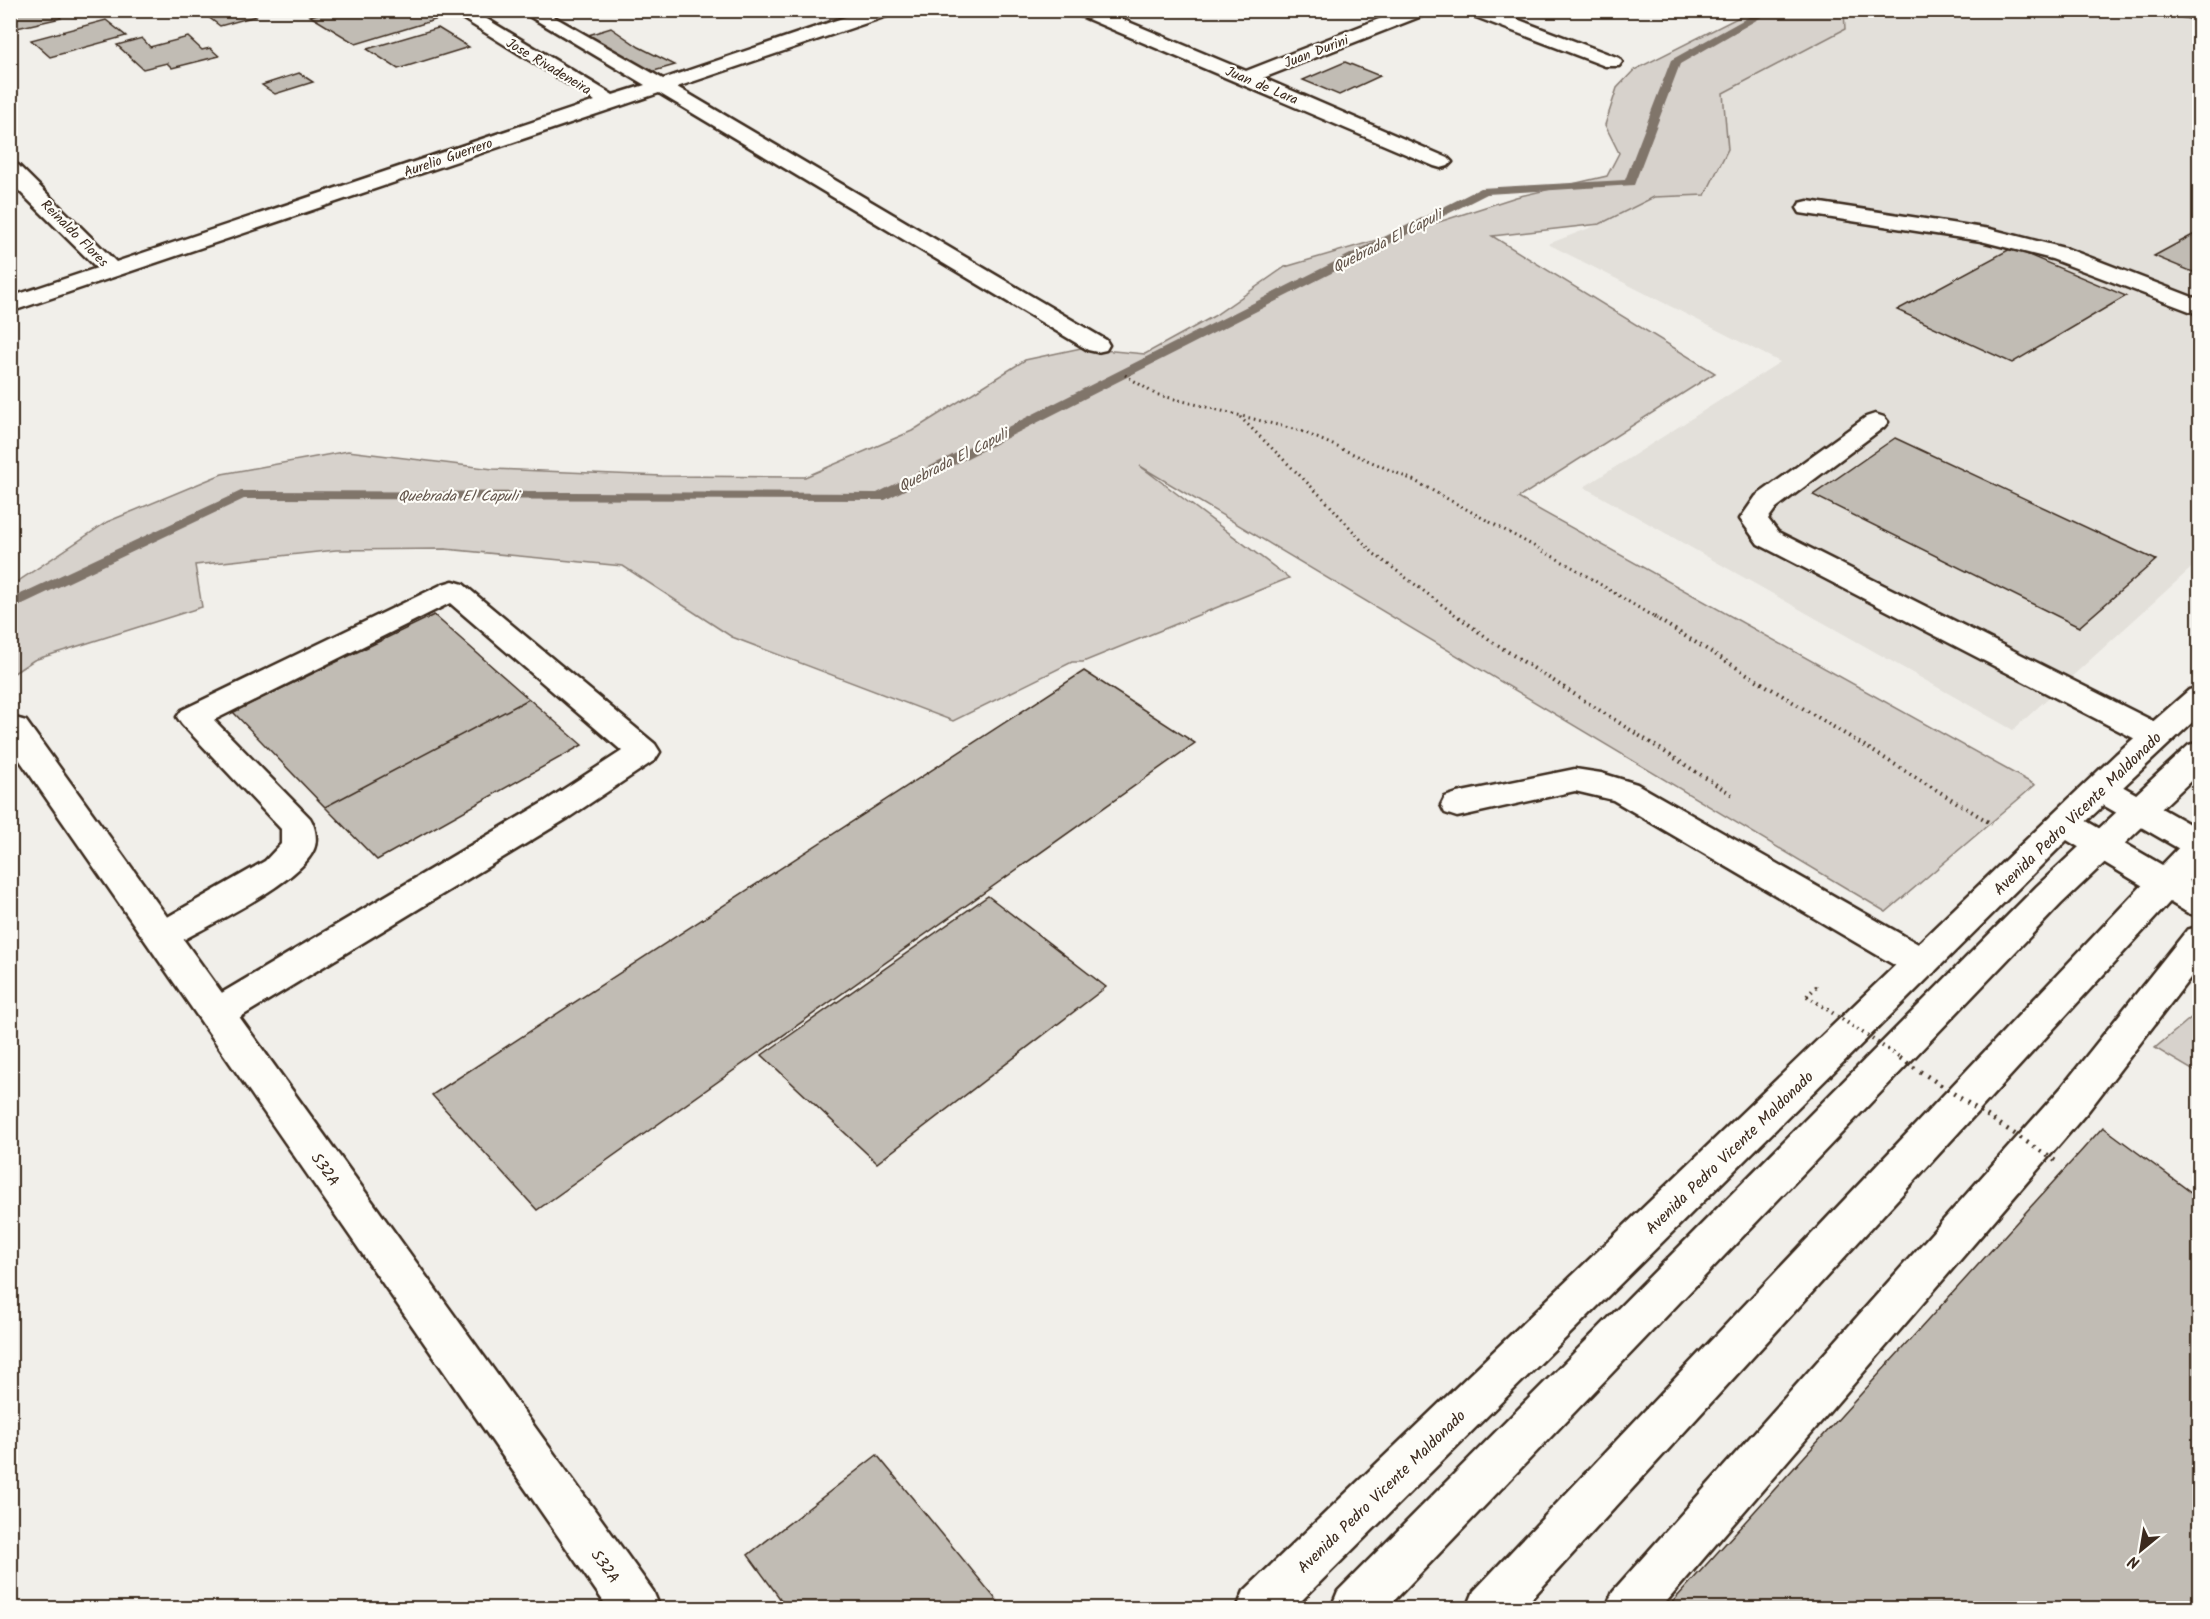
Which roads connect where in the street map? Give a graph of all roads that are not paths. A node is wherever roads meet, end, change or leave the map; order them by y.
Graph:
1 (458, 10) edge
2 (528, 10) edge
3 (886, 10) edge
4 (1083, 10) edge
5 (1420, 10) edge
6 (1475, 10) edge
7 (2179, 10) edge
8 (2199, 14) edge
9 (1612, 62) dead end
10 (1246, 78) junction
11 (660, 85) junction
12 (610, 102) junction
13 (1440, 162) dead end
14 (10, 170) edge
15 (1808, 207) dead end
16 (113, 271) junction
17 (10, 305) edge
18 (2199, 308) edge
19 (1097, 345) dead end
20 (1875, 422) dead end
21 (2199, 697) edge
22 (15, 729) dead end
23 (2156, 736) junction
24 (2199, 753) edge
25 (2101, 789) junction
26 (1456, 805) dead end
27 (2141, 811) junction
28 (2064, 823) junction
29 (2103, 846) junction
30 (2199, 846) edge
31 (2164, 883) junction
32 (2199, 904) edge
33 (162, 936) junction
34 (2199, 939) edge
35 (1921, 963) junction
36 (216, 1014) junction
37 (636, 1608) edge
38 (1261, 1608) edge
39 (1355, 1608) edge
40 (1491, 1608) edge
41 (1630, 1608) edge

1 - 12 street, Jose Rivadeneira
2 - 11 street
3 - 11 street, Aurelio Guerrero
4 - 10 street, Juan de Lara
5 - 10 street, Juan Durini
6 - 9 street
7 - 8 street
10 - 13 street, Juan de Lara
11 - 12 street, Aurelio Guerrero
11 - 19 street
12 - 16 street, Aurelio Guerrero
14 - 16 street, Reinaldo Flores
15 - 18 street
16 - 17 street, Aurelio Guerrero
20 - 23 street
21 - 23 street, Avenida Pedro Vicente Maldonado
22 - 33 street, S32A
23 - 25 street, Avenida Pedro Vicente Maldonado
24 - 27 street
25 - 27 street
25 - 28 street, Avenida Pedro Vicente Maldonado
26 - 35 street
27 - 29 street
27 - 30 street
28 - 29 street
28 - 35 street, Avenida Pedro Vicente Maldonado
29 - 31 street
29 - 39 street
30 - 31 street
31 - 32 street
31 - 40 street
33 - 36 street, S32A
33 - 36 street
34 - 41 street
35 - 38 street, Avenida Pedro Vicente Maldonado
36 - 37 street, S32A

